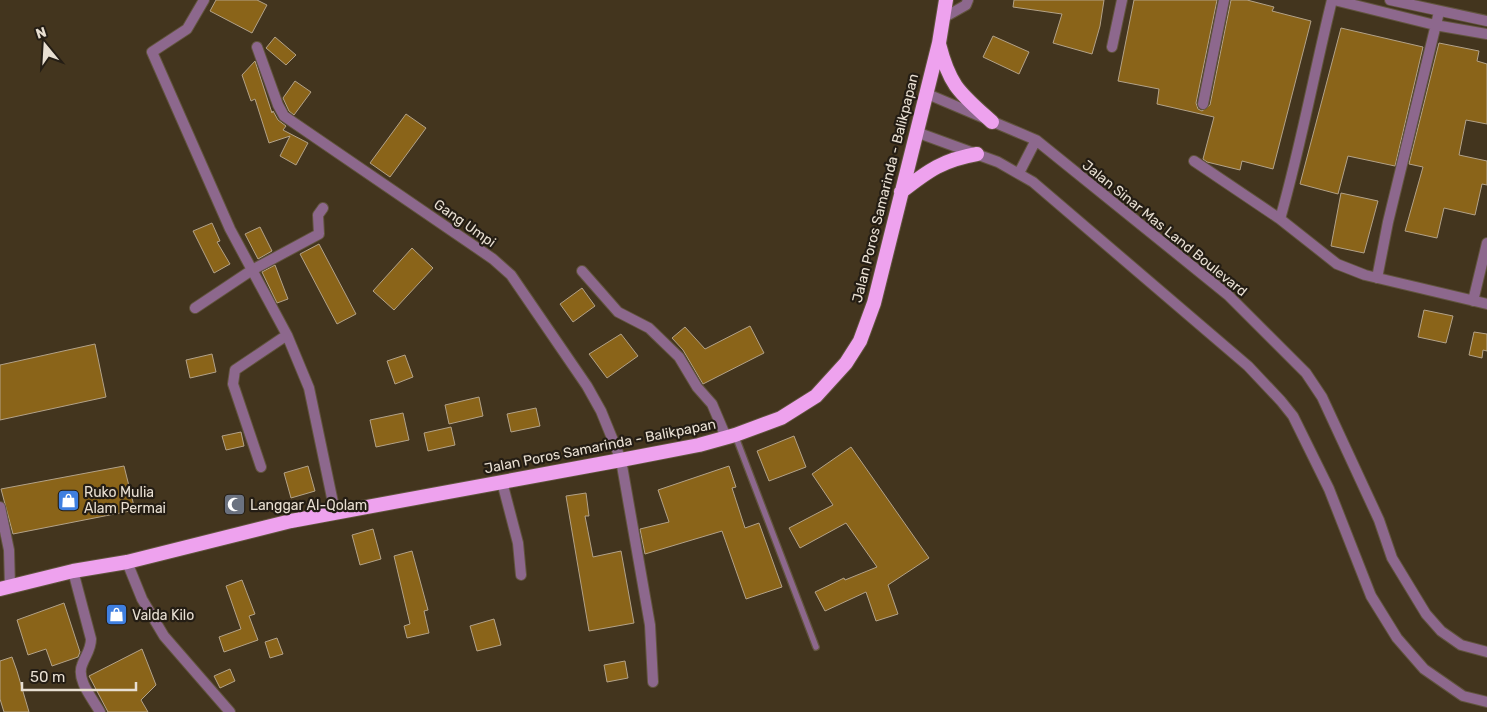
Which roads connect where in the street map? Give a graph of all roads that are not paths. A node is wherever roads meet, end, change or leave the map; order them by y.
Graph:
1 (204, 0) edge
2 (946, 0) edge
3 (968, 0) edge
4 (1122, 0) edge
5 (1224, 0) edge
6 (1333, 0) edge
7 (1390, 0) edge
8 (1439, 12) junction
9 (943, 18) junction
10 (1487, 21) edge
11 (1435, 25) junction
12 (1487, 34) edge
13 (939, 43) junction
14 (257, 47) dead end
15 (1112, 47) dead end
16 (925, 93) junction
17 (1203, 104) dead end
18 (992, 122) junction
19 (916, 132) junction
20 (1036, 140) junction
21 (977, 154) junction
22 (1194, 161) dead end
23 (1020, 174) junction
24 (901, 192) junction
25 (322, 208) dead end
26 (1280, 219) junction
27 (1487, 243) edge
28 (252, 270) junction
29 (582, 271) dead end
30 (1377, 278) junction
31 (1473, 301) junction
32 (1487, 304) edge
33 (195, 308) dead end
34 (287, 335) junction
35 (730, 436) junction
36 (621, 460) junction
37 (262, 467) dead end
38 (502, 482) junction
39 (0, 507) edge
40 (334, 512) junction
41 (127, 562) junction
42 (73, 571) junction
43 (521, 574) dead end
44 (5, 588) edge
45 (816, 646) dead end
46 (1487, 652) edge
47 (653, 682) dead end
48 (1487, 702) edge
49 (100, 712) edge
50 (230, 712) edge

1 - 28 street
2 - 9 highway, Jalan Poros Samarinda - Balikpapan
3 - 9 street
4 - 15 street
5 - 17 street
6 - 11 street
6 - 26 street
7 - 8 street
8 - 10 street
8 - 11 street
9 - 13 highway, Jalan Poros Samarinda - Balikpapan
11 - 12 street
11 - 30 street
13 - 16 highway, Jalan Poros Samarinda - Balikpapan
13 - 18 highway
14 - 36 street, Gang Umpi
16 - 18 street, Jalan Sinar Mas Land Boulevard
16 - 19 highway, Jalan Poros Samarinda - Balikpapan
18 - 20 street, Jalan Sinar Mas Land Boulevard
19 - 21 street
19 - 24 highway, Jalan Poros Samarinda - Balikpapan
20 - 23 street
20 - 46 street, Jalan Sinar Mas Land Boulevard
21 - 23 street
21 - 24 highway
22 - 26 street
23 - 48 street
24 - 35 highway, Jalan Poros Samarinda - Balikpapan
25 - 28 street
26 - 30 street
27 - 31 street
28 - 33 street
28 - 34 street
29 - 35 street
30 - 31 street
31 - 32 street
34 - 37 street
34 - 40 street
35 - 36 highway, Jalan Poros Samarinda - Balikpapan
35 - 45 lane
36 - 38 highway, Jalan Poros Samarinda - Balikpapan
36 - 47 street, Gang Umpi
38 - 40 highway, Jalan Poros Samarinda - Balikpapan
38 - 43 street
39 - 44 street
40 - 41 highway, Jalan Poros Samarinda - Balikpapan
41 - 42 highway, Jalan Poros Samarinda - Balikpapan
41 - 50 street
42 - 44 highway, Jalan Poros Samarinda - Balikpapan
42 - 49 street

